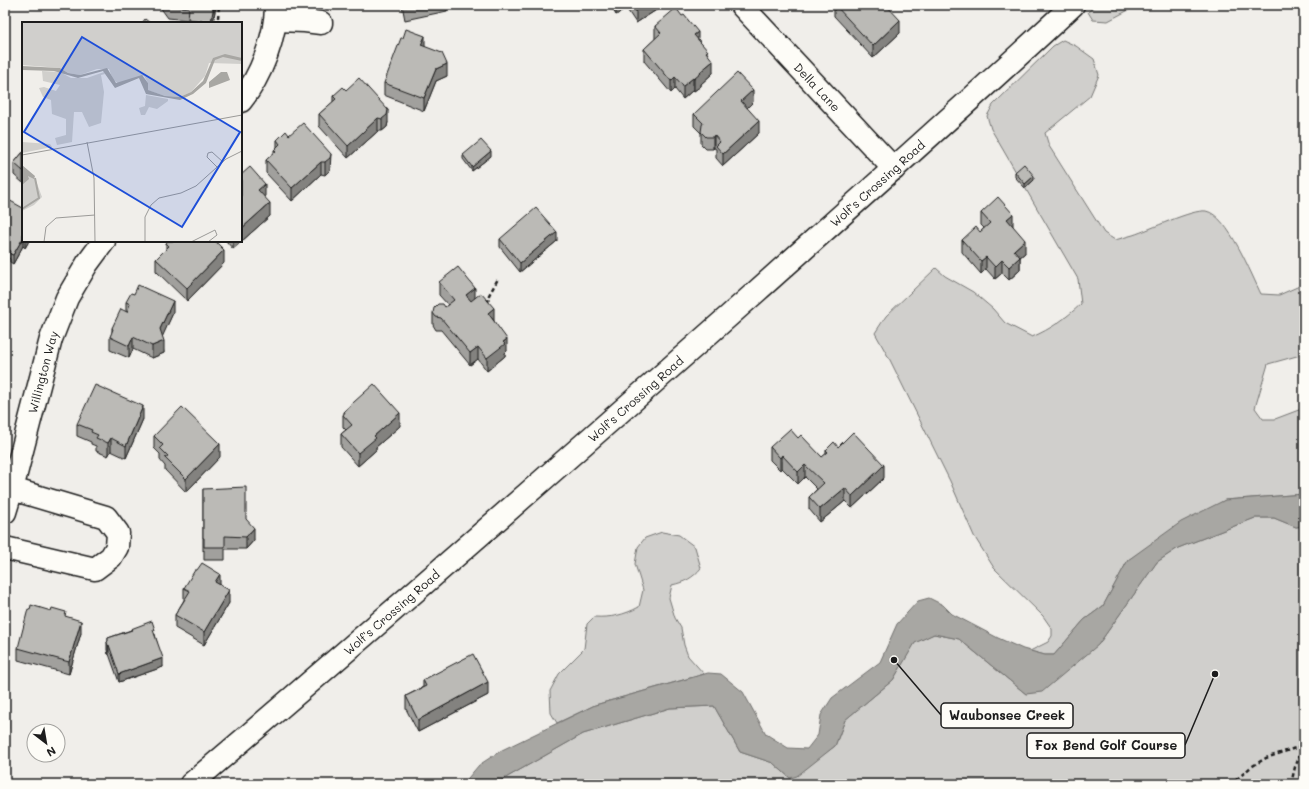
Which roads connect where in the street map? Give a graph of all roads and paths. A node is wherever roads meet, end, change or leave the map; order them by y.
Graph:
1 (219, 5) edge
2 (741, 5) edge
3 (1073, 5) edge
4 (276, 13) edge
5 (218, 18) dead end
6 (321, 23) dead end
7 (242, 100) edge
8 (894, 169) junction
9 (103, 242) edge
10 (498, 279) dead end
11 (487, 306) edge
12 (12, 490) junction
13 (5, 512) edge
14 (5, 548) edge
15 (1304, 746) edge
16 (191, 784) edge
17 (1230, 784) edge
18 (1291, 784) edge

1 - 5 path
2 - 8 main road, Della Lane
3 - 8 main road, Wolf's Crossing Road
4 - 6 main road
4 - 7 main road
8 - 16 main road, Wolf's Crossing Road
9 - 12 main road, Willington Way
10 - 11 path
12 - 13 main road, Willington Way
12 - 14 main road
15 - 17 path
15 - 18 path

